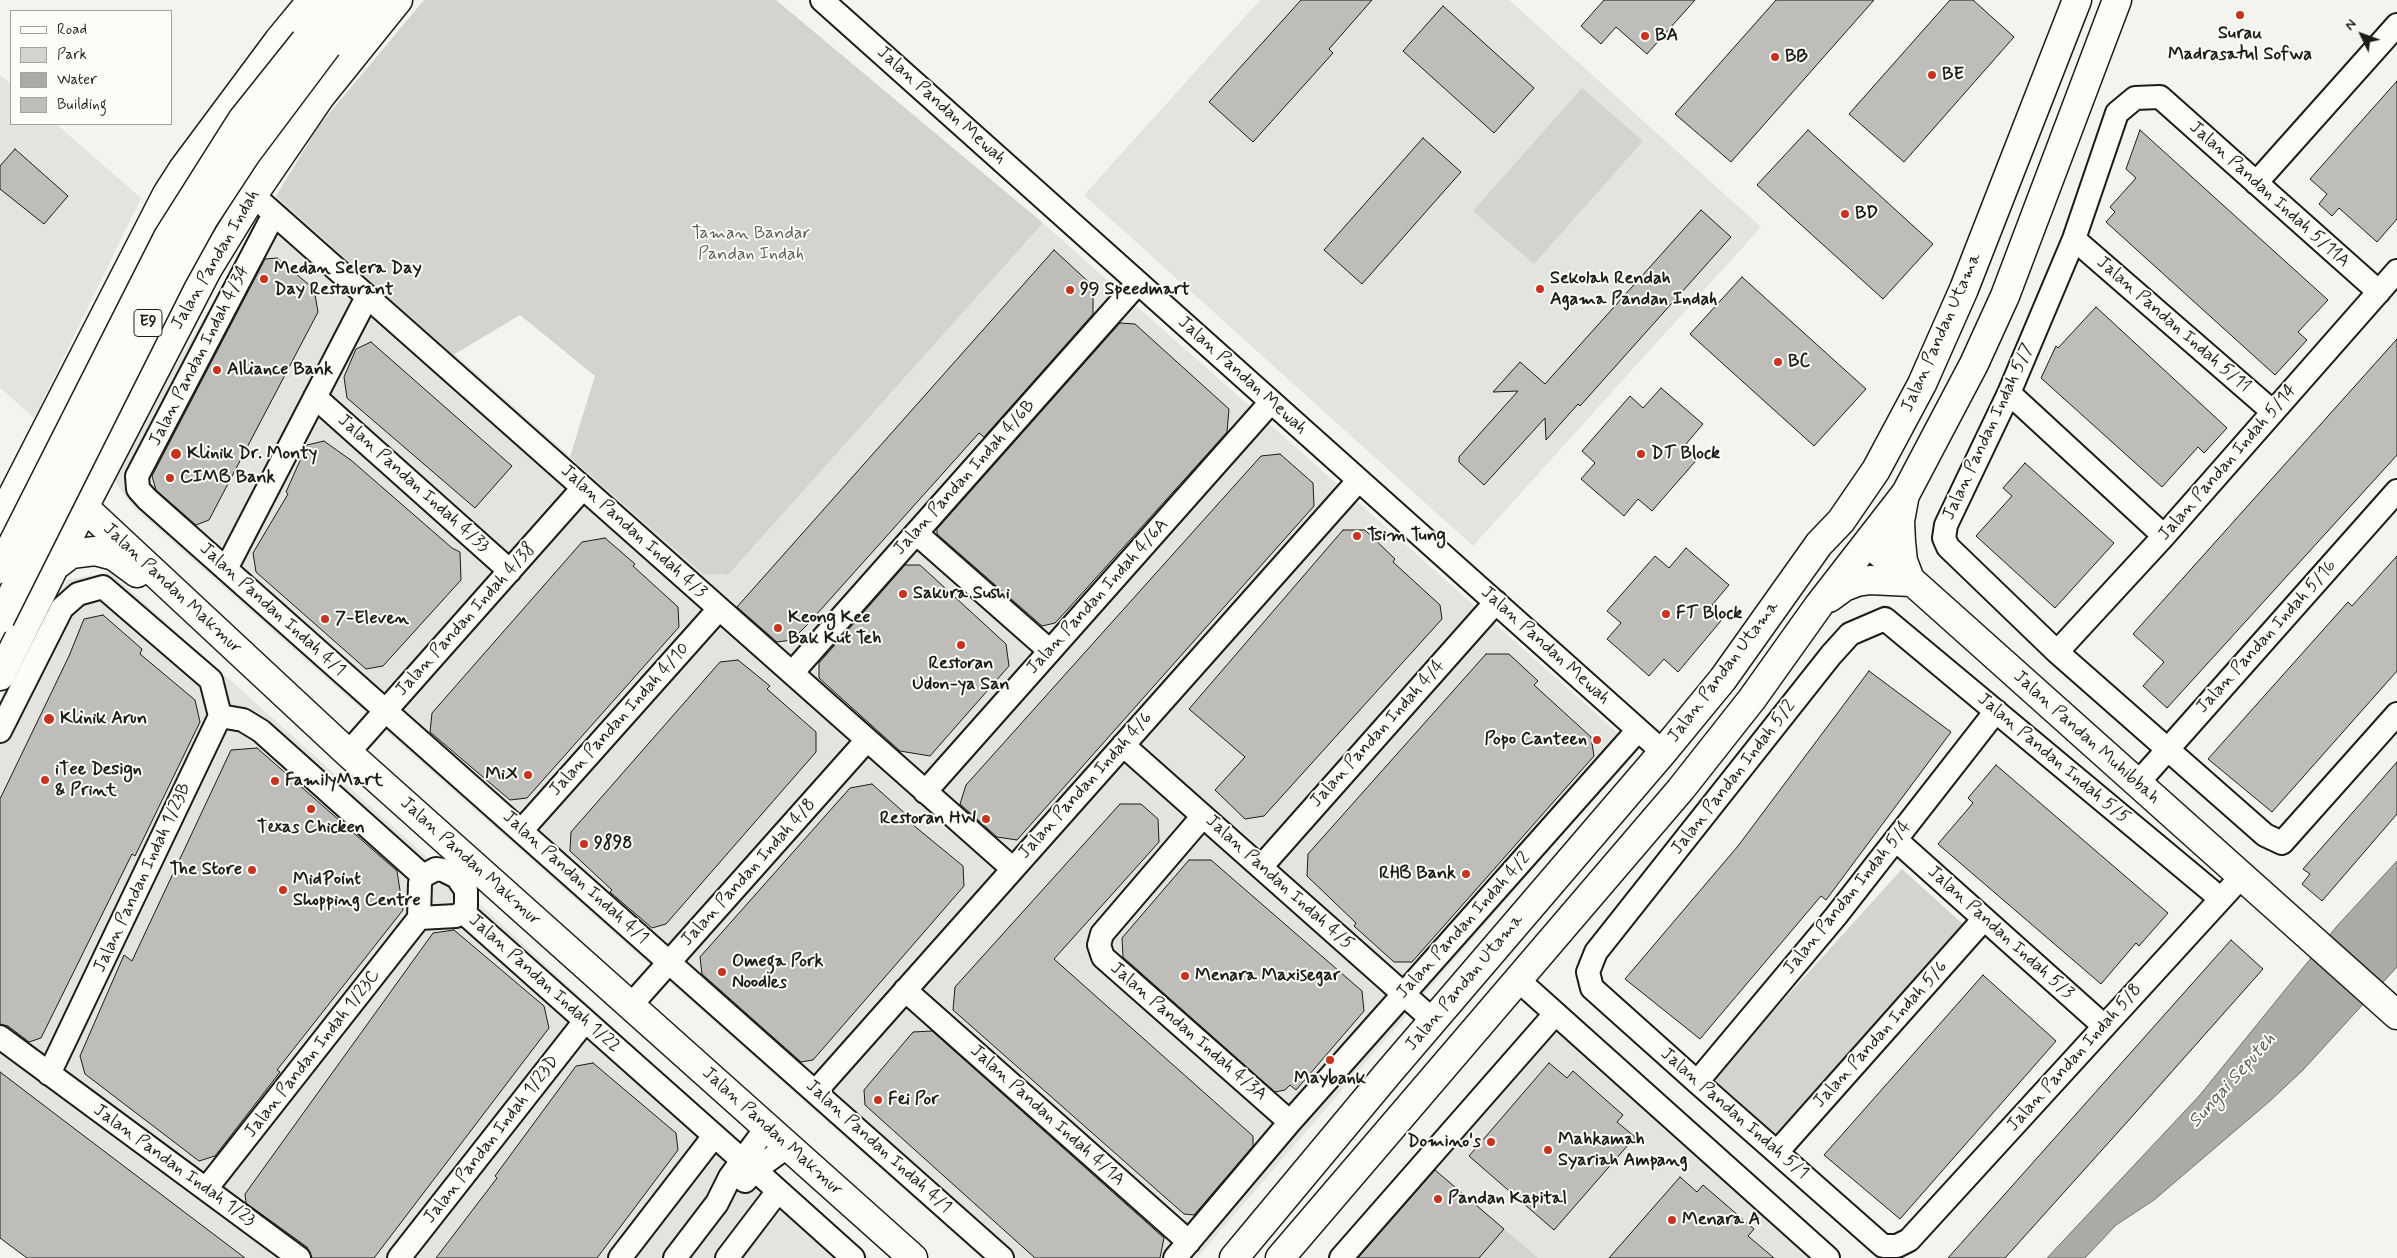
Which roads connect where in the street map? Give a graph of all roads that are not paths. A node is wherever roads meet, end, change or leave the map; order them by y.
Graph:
1 (312, 0) edge
2 (340, 0) edge
3 (368, 0) edge
4 (398, 0) edge
5 (822, 0) edge
6 (2077, 0) edge
7 (2117, 0) edge
8 (2397, 25) edge
9 (316, 44) junction
10 (2160, 97) joint
11 (2256, 183) junction
12 (253, 194) junction
13 (274, 214) junction
14 (2074, 240) junction
15 (2397, 271) edge
16 (1138, 283) junction
17 (2379, 292) junction
18 (368, 297) junction
19 (87, 350) junction
20 (150, 382) junction
21 (2009, 393) junction
22 (316, 397) junction
23 (1271, 402) junction
24 (2272, 411) junction
25 (28, 466) junction
26 (1876, 470) junction
27 (1358, 480) junction
28 (584, 488) junction
29 (2397, 491) edge
30 (1906, 493) junction
31 (147, 499) joint
32 (84, 507) junction
33 (0, 520) edge
34 (916, 533) junction
35 (2164, 536) junction
36 (1868, 542) junction
37 (1819, 544) junction
38 (54, 567) junction
39 (226, 569) junction
40 (0, 570) edge
41 (510, 571) junction
42 (1911, 582) junction
43 (1496, 602) junction
44 (1819, 605) junction
45 (719, 608) junction
46 (0, 619) edge
47 (1885, 619) joint
48 (208, 622) junction
49 (1050, 652) junction
50 (2057, 652) junction
51 (792, 673) junction
52 (0, 676) edge
53 (386, 710) junction
54 (1996, 711) junction
55 (2397, 714) edge
56 (220, 716) junction
57 (1638, 730) junction
58 (0, 731) edge
59 (867, 740) junction
60 (1123, 745) junction
61 (2168, 749) junction
62 (1663, 752) junction
63 (348, 753) junction
64 (2137, 784) junction
65 (925, 792) junction
66 (1203, 816) junction
67 (521, 831) junction
68 (1896, 840) junction
69 (1261, 867) junction
70 (1013, 869) junction
71 (464, 870) junction
72 (423, 876) junction
73 (2241, 876) junction
74 (2221, 899) junction
75 (463, 912) junction
76 (419, 918) junction
77 (1984, 919) junction
78 (1596, 952) joint
79 (670, 962) junction
80 (1517, 979) junction
81 (905, 990) junction
82 (1404, 994) junction
83 (631, 1006) junction
84 (2390, 1009) edge
85 (1555, 1014) junction
86 (1434, 1020) junction
87 (591, 1026) junction
88 (2104, 1026) junction
89 (0, 1037) edge
90 (50, 1074) junction
91 (1697, 1082) junction
92 (815, 1092) junction
93 (1290, 1122) junction
94 (767, 1127) junction
95 (714, 1136) junction
96 (788, 1146) junction
97 (1777, 1152) junction
98 (749, 1166) junction
99 (206, 1189) junction
100 (778, 1191) junction
101 (1909, 1240) joint
102 (1182, 1250) edge
103 (299, 1258) edge
104 (399, 1258) edge
105 (415, 1258) edge
106 (620, 1258) edge
107 (675, 1258) edge
108 (727, 1258) edge
109 (853, 1258) edge
110 (913, 1258) edge
111 (1002, 1258) edge
112 (1234, 1258) edge
113 (1280, 1258) edge
114 (1341, 1258) edge
115 (1828, 1258) edge

1 - 19 main road
2 - 9 main road, E9
3 - 9 main road, E9
4 - 12 main road, Jalan Pandan Indah
5 - 16 street, Jalan Pandan Mewah
6 - 26 main road, Jalan Pandan Utama
7 - 30 main road, Jalan Pandan Utama
8 - 11 street
9 - 40 main road, E9, bridge
9 - 46 main road, E9, bridge
10 - 11 street, Jalan Pandan Indah 5/11A
10 - 14 street, Jalan Pandan Indah 5/7
11 - 17 street, Jalan Pandan Indah 5/11A
12 - 13 street, Jalan Pandan Indah 4/3
12 - 20 main road, Jalan Pandan Indah
13 - 18 street, Jalan Pandan Indah 4/3
13 - 31 street, Jalan Pandan Indah 4/34
14 - 21 street, Jalan Pandan Indah 5/7
14 - 24 street, Jalan Pandan Indah 5/11
15 - 17 street, Jalan Pandan Indah 5/14
16 - 23 street, Jalan Pandan Mewah
16 - 34 street, Jalan Pandan Indah 4/6B
17 - 24 street, Jalan Pandan Indah 5/14
18 - 22 street
18 - 28 street, Jalan Pandan Indah 4/3
19 - 20 main road
19 - 25 main road
20 - 32 main road, Jalan Pandan Indah
21 - 35 street
21 - 50 street, Jalan Pandan Indah 5/7
22 - 39 street
22 - 41 street, Jalan Pandan Indah 4/33
23 - 27 street, Jalan Pandan Mewah
23 - 49 street, Jalan Pandan Indah 4/6A
24 - 35 street, Jalan Pandan Indah 5/14
25 - 32 main road, Jalan Pandan Makmur
25 - 33 main road
26 - 36 main road
26 - 37 main road, Jalan Pandan Utama
27 - 43 street, Jalan Pandan Mewah
27 - 60 street, Jalan Pandan Indah 4/6
28 - 41 street, Jalan Pandan Indah 4/38
28 - 45 street, Jalan Pandan Indah 4/3
29 - 61 street, Jalan Pandan Indah 5/16
30 - 36 main road, Jalan Pandan Utama
30 - 42 main road
31 - 39 street, Jalan Pandan Indah 4/1
32 - 38 main road, Jalan Pandan Indah
32 - 48 main road, Jalan Pandan Makmur
34 - 49 street
34 - 51 street, Jalan Pandan Indah 4/6B
35 - 50 street, Jalan Pandan Indah 5/14
36 - 37 main road
36 - 42 main road, Jalan Pandan Muhibbah
36 - 44 main road, Jalan Pandan Utama
37 - 62 main road, Jalan Pandan Utama
38 - 48 main road
38 - 52 main road, Jalan Pandan Indah
39 - 53 street, Jalan Pandan Indah 4/1
41 - 53 street, Jalan Pandan Indah 4/38
42 - 44 main road
42 - 64 main road, Jalan Pandan Muhibbah
43 - 57 street, Jalan Pandan Mewah
43 - 69 street, Jalan Pandan Indah 4/4
44 - 80 main road, Jalan Pandan Utama
45 - 51 street, Jalan Pandan Indah 4/3
45 - 67 street, Jalan Pandan Indah 4/10
47 - 54 street, Jalan Pandan Indah 5/5
47 - 78 street, Jalan Pandan Indah 5/2
48 - 63 main road, Jalan Pandan Makmur
49 - 65 street, Jalan Pandan Indah 4/6A
50 - 61 street, Jalan Pandan Indah 5/7
51 - 59 street, Jalan Pandan Indah 4/3
53 - 63 street, Jalan Pandan Indah 4/38
53 - 67 street, Jalan Pandan Indah 4/1
54 - 68 street, Jalan Pandan Indah 5/4
54 - 74 street, Jalan Pandan Indah 5/5
55 - 61 street, Jalan Pandan Indah 5/7
56 - 58 street
56 - 72 street
56 - 90 street, Jalan Pandan Indah 1/23B
57 - 62 street, Jalan Pandan Mewah
57 - 82 street, Jalan Pandan Indah 4/2
59 - 65 street, Jalan Pandan Indah 4/3
59 - 79 street, Jalan Pandan Indah 4/8
60 - 66 street, Jalan Pandan Indah 4/5
60 - 70 street, Jalan Pandan Indah 4/6
61 - 64 street, Jalan Pandan Indah 5/16
62 - 86 main road, Jalan Pandan Utama
63 - 71 main road, Jalan Pandan Makmur
64 - 73 main road, Jalan Pandan Muhibbah
65 - 70 street, Jalan Pandan Indah 4/3
66 - 69 street, Jalan Pandan Indah 4/5
66 - 93 street, Jalan Pandan Indah 4/3A
67 - 79 street, Jalan Pandan Indah 4/1
68 - 77 street, Jalan Pandan Indah 5/3
68 - 91 street, Jalan Pandan Indah 5/4
69 - 82 street, Jalan Pandan Indah 4/5
70 - 81 street, Jalan Pandan Indah 4/6
71 - 72 street
71 - 75 street, Jalan Pandan Indah 1/22
71 - 83 main road, Jalan Pandan Makmur
72 - 76 street
73 - 74 street, Jalan Pandan Indah 5/8
73 - 84 main road, Jalan Pandan Muhibbah
74 - 88 street, Jalan Pandan Indah 5/8
75 - 76 street
75 - 87 street, Jalan Pandan Indah 1/22
76 - 99 street, Jalan Pandan Indah 1/23C
77 - 88 street, Jalan Pandan Indah 5/3
77 - 97 street, Jalan Pandan Indah 5/6
78 - 91 street, Jalan Pandan Indah 5/1
79 - 83 street, Jalan Pandan Indah 4/8
79 - 92 street, Jalan Pandan Indah 4/1
80 - 85 street
80 - 86 main road
80 - 113 main road, Jalan Pandan Utama
81 - 92 street, Jalan Pandan Indah 4/6
81 - 102 street, Jalan Pandan Indah 4/1A
82 - 86 street, Jalan Pandan Indah 4/5
82 - 93 street, Jalan Pandan Indah 4/2
83 - 94 main road, Jalan Pandan Makmur
85 - 114 street
85 - 115 street
86 - 112 main road, Jalan Pandan Utama
87 - 95 street, Jalan Pandan Indah 1/22
87 - 104 street, Jalan Pandan Indah 1/23D
87 - 105 street, Jalan Pandan Indah 1/23D
88 - 101 street, Jalan Pandan Indah 5/8
89 - 90 street, Jalan Pandan Indah 1/23
90 - 99 street, Jalan Pandan Indah 1/23
91 - 97 street, Jalan Pandan Indah 5/1
92 - 111 street, Jalan Pandan Indah 4/1
93 - 102 street
94 - 96 main road, Jalan Pandan Makmur
94 - 98 street
95 - 98 street, Jalan Pandan Indah 1/22
95 - 106 street
96 - 98 street
96 - 110 main road, Jalan Pandan Makmur
97 - 101 street, Jalan Pandan Indah 5/1
98 - 100 street, Jalan Pandan Indah 1/22
98 - 107 street
99 - 103 street, Jalan Pandan Indah 1/23
100 - 108 street
100 - 109 street, Jalan Pandan Indah 1/22

